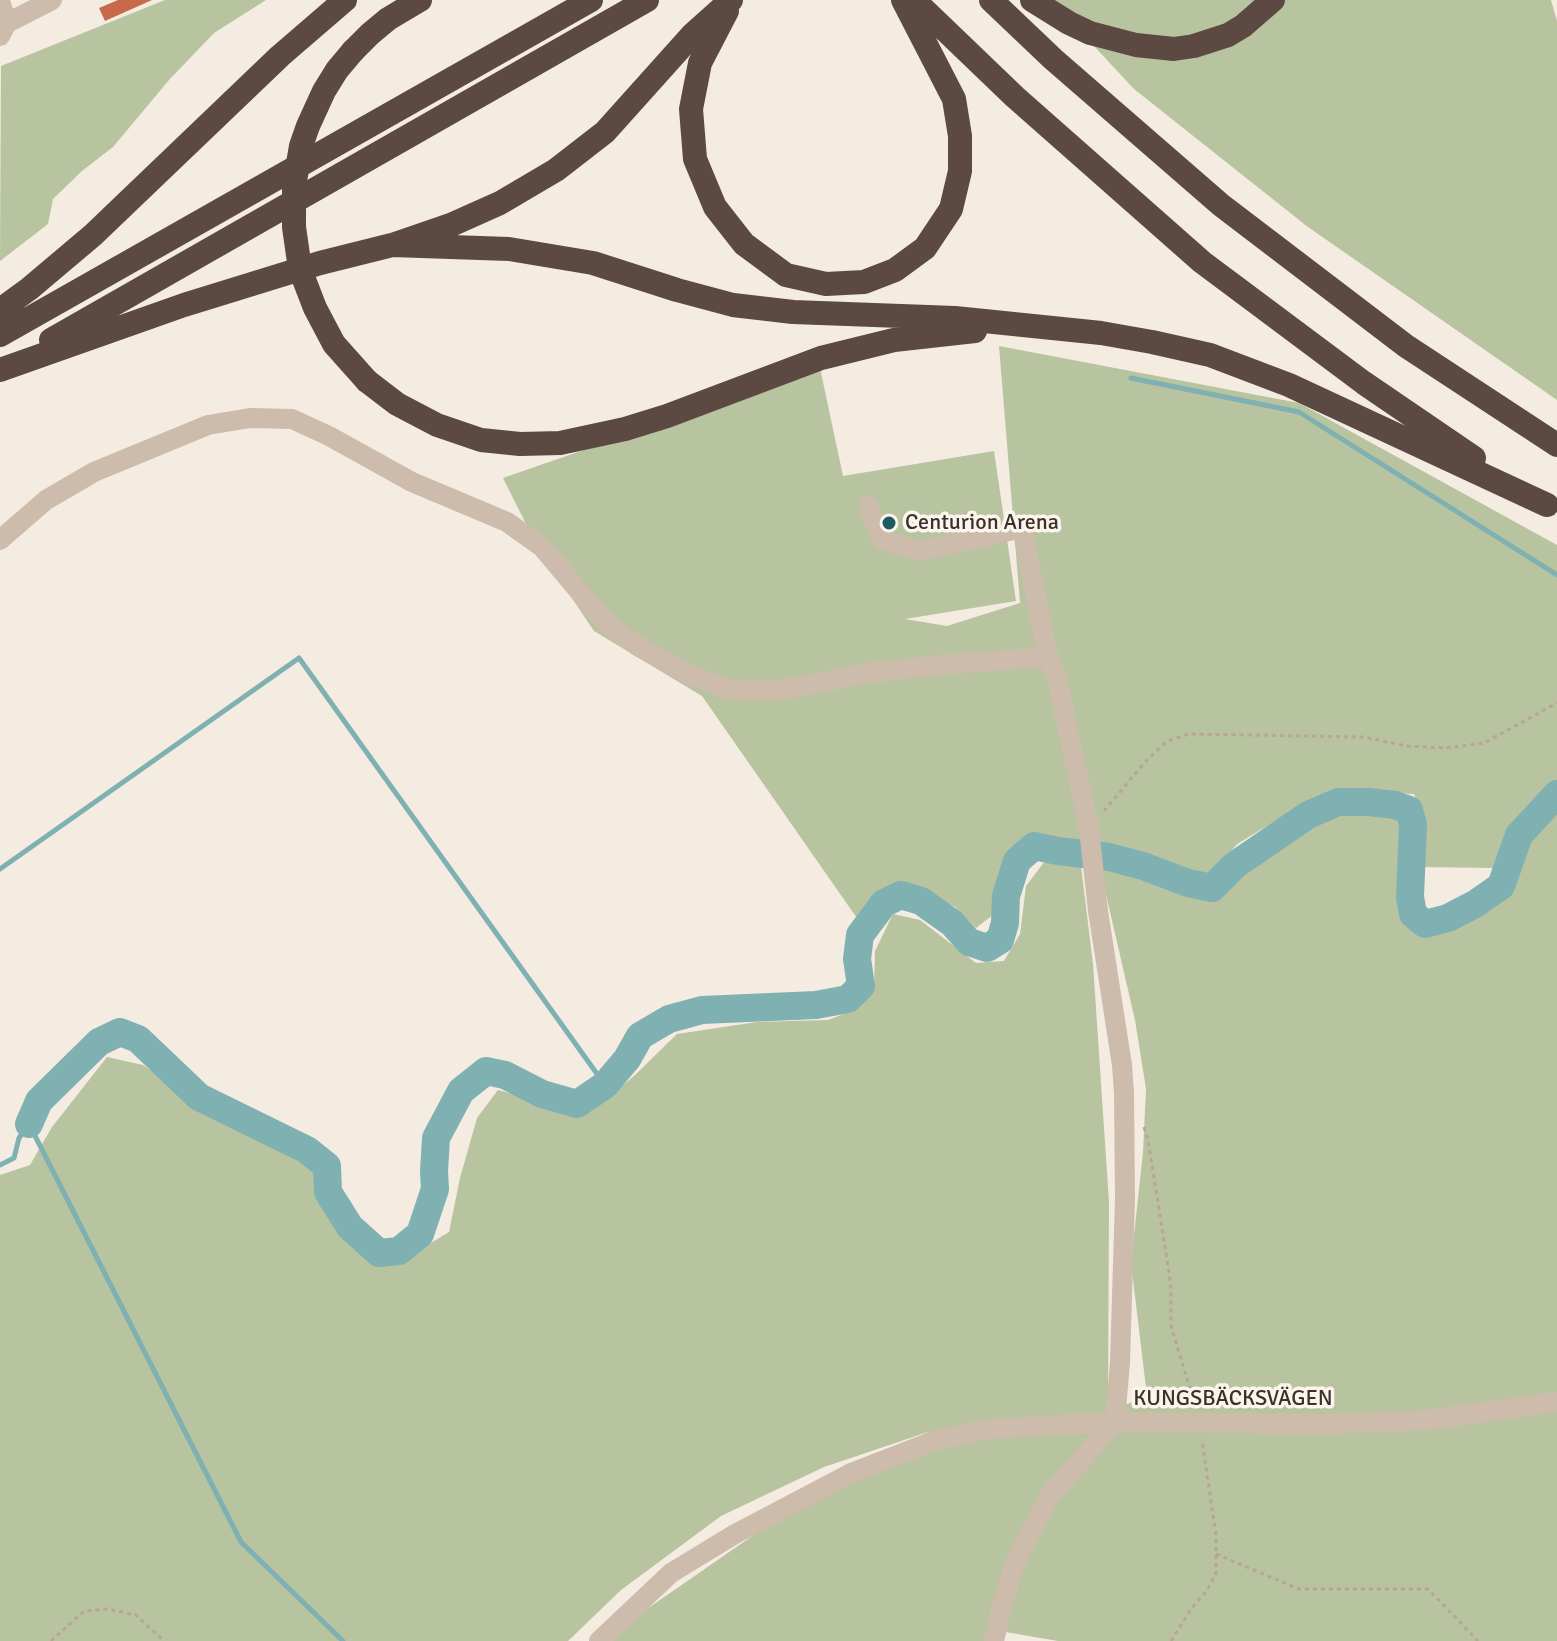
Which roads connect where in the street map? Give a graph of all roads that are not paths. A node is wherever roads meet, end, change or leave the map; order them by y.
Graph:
1 (52, 0) edge
2 (327, 0) edge
3 (345, 0) edge
4 (420, 0) edge
5 (591, 0) edge
6 (647, 0) edge
7 (732, 0) edge
8 (903, 0) edge
9 (914, 0) edge
10 (991, 0) edge
11 (1032, 0) edge
12 (1273, 0) edge
13 (0, 1) edge
14 (4, 30) edge
15 (280, 56) junction
16 (392, 245) junction
17 (0, 310) edge
18 (1029, 326) junction
19 (0, 335) edge
20 (0, 369) edge
21 (1557, 445) edge
22 (868, 505) dead end
23 (1552, 508) edge
24 (0, 540) edge
25 (1048, 657) junction
26 (1557, 1402) edge
27 (1115, 1422) junction
28 (599, 1641) edge
29 (994, 1641) edge

1 - 14 street
2 - 15 highway
3 - 15 highway
4 - 18 highway, bridge
5 - 19 highway
6 - 20 highway
7 - 8 highway
7 - 16 highway
9 - 23 highway
10 - 21 highway
11 - 12 highway
13 - 14 street
15 - 17 highway
16 - 18 highway
16 - 20 highway
18 - 23 highway
22 - 25 street
24 - 25 street
25 - 27 street
26 - 27 street, KUNGSBÄCKSVÄGEN
27 - 28 street
27 - 29 street, KUNGSBÄCKSVÄGEN

